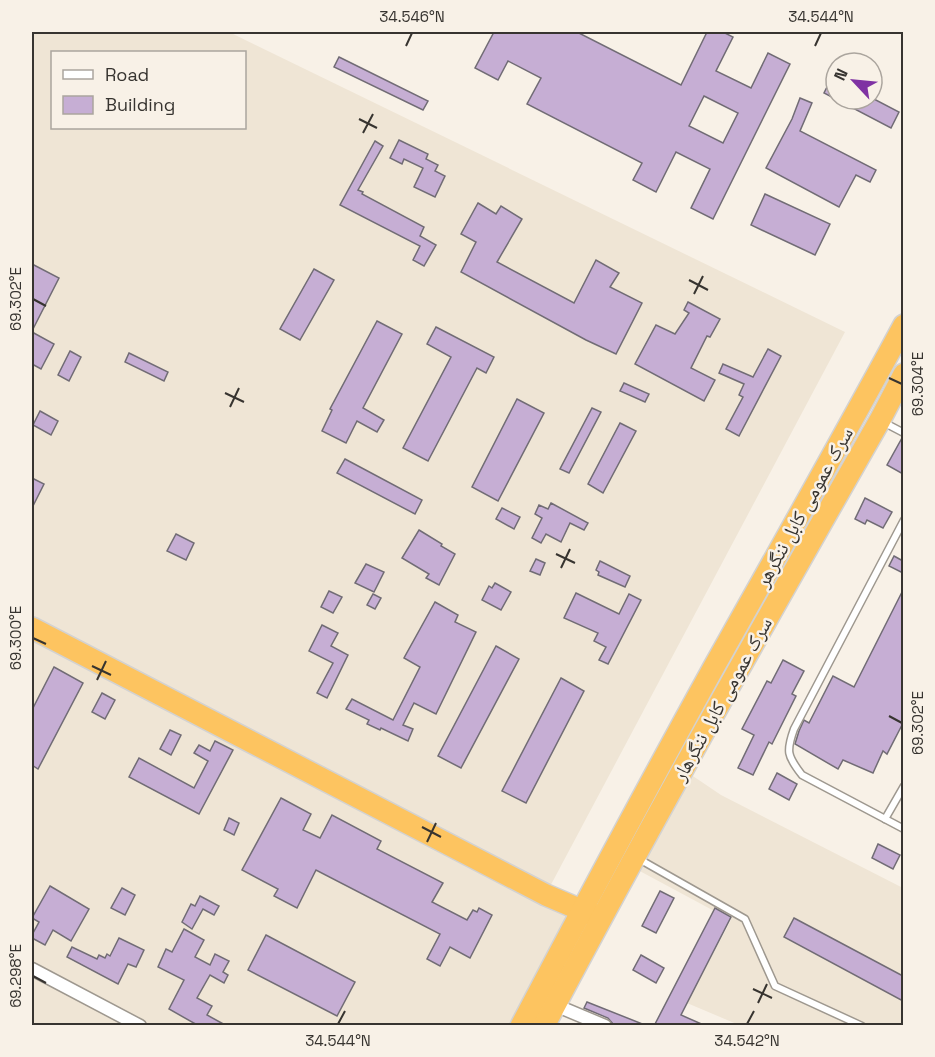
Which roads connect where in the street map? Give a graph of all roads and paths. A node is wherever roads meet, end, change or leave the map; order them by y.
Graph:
1 (903, 325) edge
2 (903, 374) edge
3 (880, 420) junction
4 (903, 433) edge
5 (903, 520) edge
6 (32, 627) edge
7 (903, 786) edge
8 (885, 819) junction
9 (903, 829) edge
10 (634, 856) junction
11 (582, 910) junction
12 (601, 919) junction
13 (32, 969) edge
14 (555, 1005) junction
15 (140, 1026) edge
16 (521, 1026) edge
17 (544, 1026) edge
18 (605, 1026) edge
19 (862, 1026) edge

1 - 11 highway, سرک عمومی کابل ننگرهر
2 - 3 highway, سرک عمومی کابل ننگرهار
3 - 4 lane
3 - 10 highway, سرک عمومی کابل ننگرهار
5 - 8 lane
6 - 11 highway
7 - 8 lane
8 - 9 lane
10 - 12 highway, سرک عمومی کابل ننگرهار
10 - 19 lane
11 - 12 highway
11 - 16 highway
12 - 14 highway, سرک عمومی کابل ننگرهار
13 - 15 street
14 - 17 highway, سرک عمومی کابل ننگرهار
14 - 18 street

